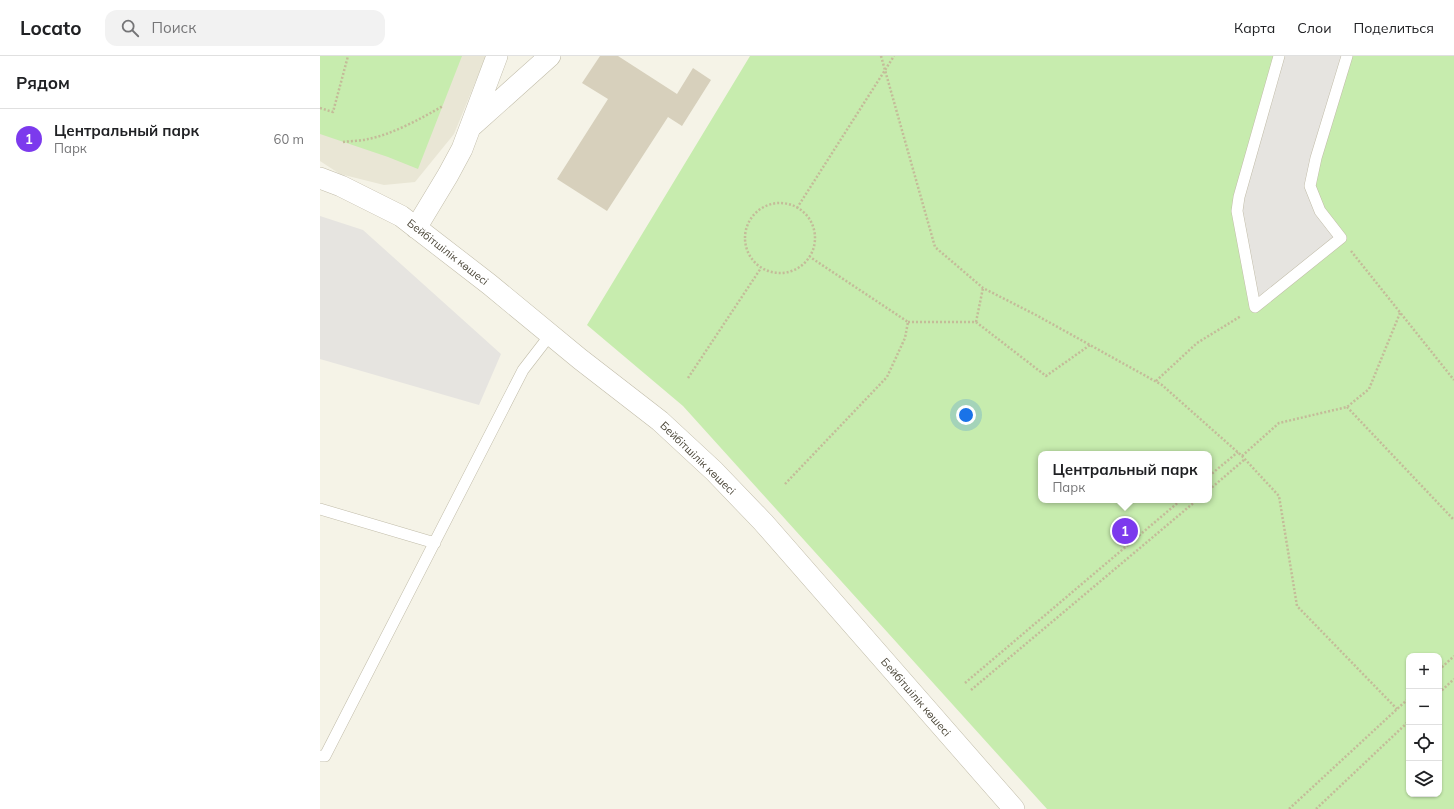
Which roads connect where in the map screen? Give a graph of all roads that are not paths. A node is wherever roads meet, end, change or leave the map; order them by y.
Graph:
1 (497, 56) edge
2 (550, 56) edge
3 (1279, 56) edge
4 (1347, 56) edge
5 (470, 128) junction
6 (320, 178) edge
7 (416, 228) junction
8 (550, 335) junction
9 (320, 509) edge
10 (435, 543) junction
11 (320, 756) edge
12 (1014, 809) edge

1 - 5 street
2 - 5 street
3 - 4 lane
5 - 7 street
6 - 7 street, Бейбітшілік көшесі
7 - 8 street, Бейбітшілік көшесі
8 - 10 lane
8 - 12 street, Бейбітшілік көшесі
9 - 10 lane
10 - 11 lane

